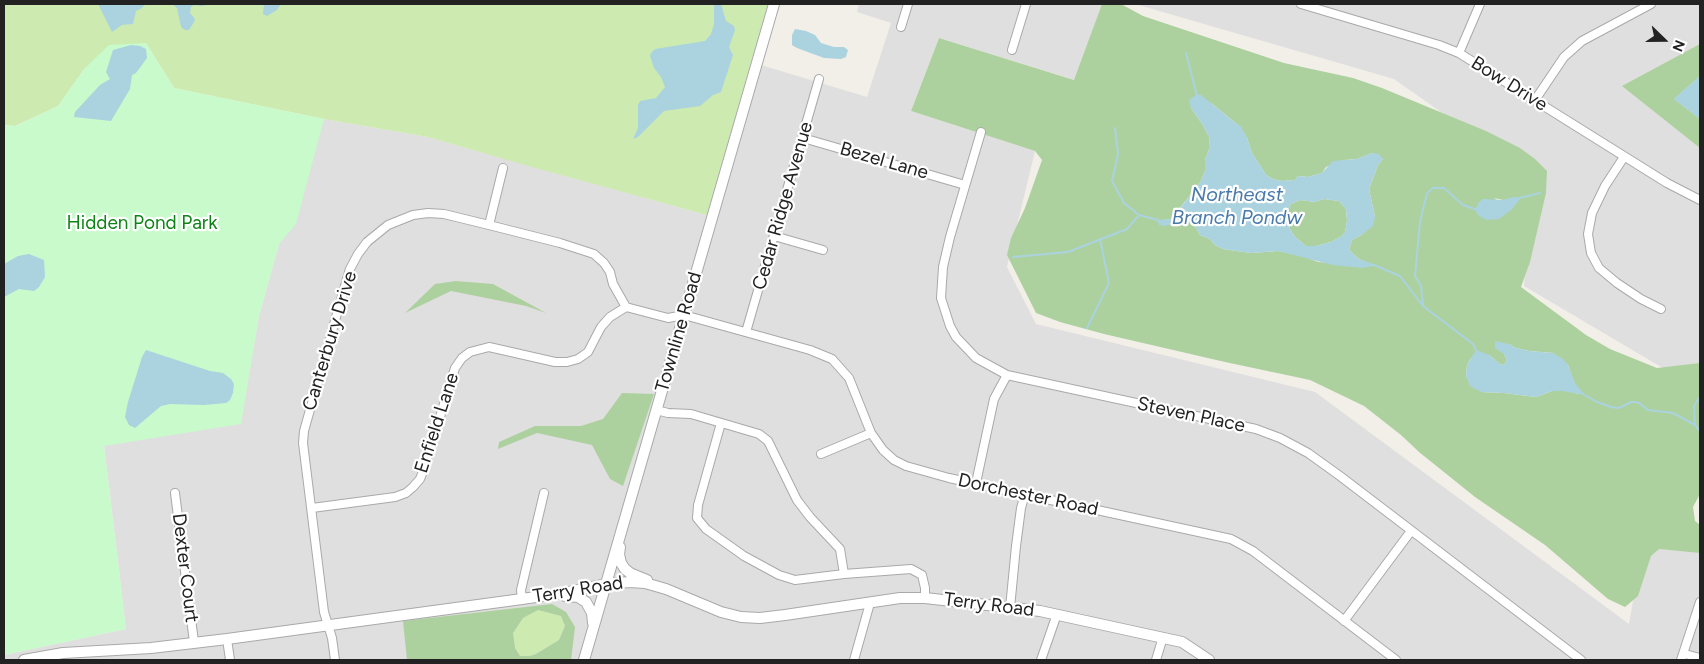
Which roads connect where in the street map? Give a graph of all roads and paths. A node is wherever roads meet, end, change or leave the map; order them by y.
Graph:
1 (774, 4) edge
2 (908, 4) edge
3 (1026, 4) edge
4 (1301, 4) edge
5 (1480, 4) edge
6 (1651, 4) edge
7 (901, 27) dead end
8 (1012, 50) dead end
9 (1459, 53) junction
10 (819, 79) dead end
11 (1534, 100) junction
12 (981, 132) dead end
13 (803, 138) junction
14 (1624, 157) junction
15 (503, 168) dead end
16 (965, 184) junction
17 (1700, 200) edge
18 (489, 225) junction
19 (774, 236) junction
20 (823, 250) dead end
21 (626, 307) junction
22 (1661, 309) dead end
23 (684, 315) junction
24 (746, 332) junction
25 (1007, 375) junction
26 (656, 410) junction
27 (721, 423) junction
28 (871, 433) junction
29 (821, 454) dead end
30 (976, 483) junction
31 (175, 493) dead end
32 (544, 493) dead end
33 (1025, 494) junction
34 (312, 508) junction
35 (626, 516) junction
36 (1411, 531) junction
37 (844, 574) junction
38 (606, 584) junction
39 (666, 588) junction
40 (544, 596) junction
41 (924, 598) junction
42 (522, 599) junction
43 (1700, 602) edge
44 (870, 603) junction
45 (1010, 608) junction
46 (1057, 614) junction
47 (1344, 621) junction
48 (328, 625) junction
49 (592, 630) junction
50 (1163, 637) junction
51 (227, 639) junction
52 (194, 642) junction
53 (1683, 657) edge
54 (1700, 658) edge
55 (24, 660) edge
56 (230, 660) edge
57 (335, 660) edge
58 (584, 660) edge
59 (854, 660) edge
60 (1041, 660) edge
61 (1156, 660) edge
62 (1209, 660) edge
63 (1396, 660) edge
64 (1581, 660) edge

1 - 23 street, Townline Road
2 - 7 street
3 - 8 street
4 - 9 street, Bow Drive
5 - 9 street
6 - 11 street
9 - 11 street, Bow Drive
10 - 13 street, Cedar Ridge Avenue
11 - 14 street, Bow Drive
12 - 16 street, Steven Place
13 - 16 street, Bezel Lane
13 - 19 street, Cedar Ridge Avenue
14 - 17 street, Bow Drive
14 - 22 street
15 - 18 street
16 - 25 street, Steven Place
18 - 21 street, Canterbury Drive
18 - 34 street, Canterbury Drive
19 - 20 street
19 - 24 street, Cedar Ridge Avenue
21 - 23 street
21 - 34 street, Enfield Lane
23 - 24 street, Dorchester Road
23 - 26 street, Townline Road
24 - 28 street, Dorchester Road
25 - 30 street
25 - 36 street, Steven Place
26 - 27 street
26 - 35 street, Townline Road
27 - 37 street
27 - 37 street
28 - 29 street
28 - 30 street, Dorchester Road
30 - 33 street, Dorchester Road
31 - 52 street, Dexter Court
32 - 42 street
33 - 45 street
33 - 47 street, Dorchester Road
34 - 48 street, Canterbury Drive
35 - 38 street, Townline Road
35 - 39 street
36 - 47 street
36 - 64 street, Steven Place
37 - 41 street
38 - 39 street, Terry Road
38 - 40 street, Terry Road
38 - 49 street, Townline Road
39 - 44 street, Terry Road
40 - 42 street, Terry Road
40 - 49 street
41 - 44 street, Terry Road
41 - 45 street, Terry Road
42 - 48 street, Terry Road
43 - 53 street
44 - 59 street
45 - 46 street, Terry Road
46 - 50 street, Terry Road
46 - 60 street
47 - 63 street, Dorchester Road
48 - 51 street, Terry Road
48 - 57 street, Canterbury Drive
49 - 58 street, Townline Road
50 - 61 street
50 - 62 street, Terry Road
51 - 52 street, Terry Road
51 - 56 street
52 - 55 street, Terry Road
53 - 54 street

